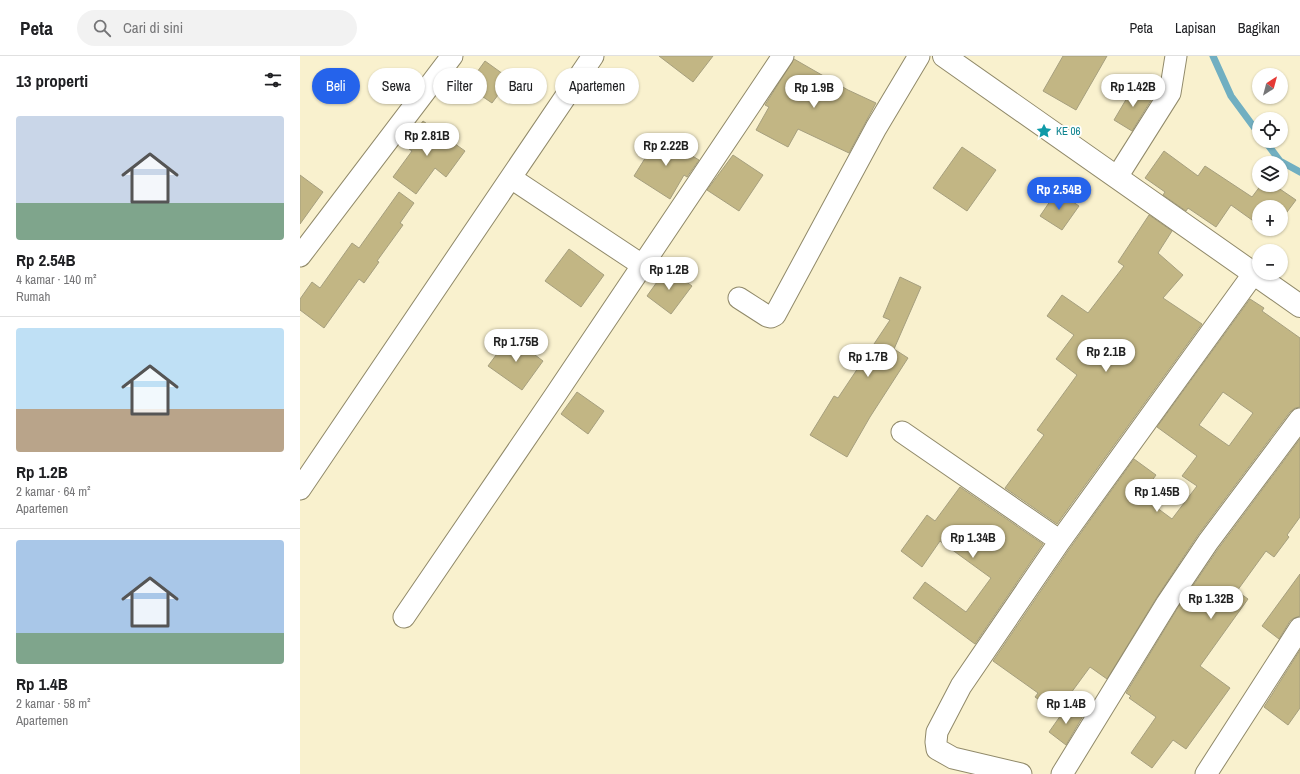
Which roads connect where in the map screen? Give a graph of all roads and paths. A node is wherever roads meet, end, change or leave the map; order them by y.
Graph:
1 (452, 56) edge
2 (594, 56) edge
3 (782, 56) edge
4 (919, 56) edge
5 (944, 56) edge
6 (1176, 56) edge
7 (1117, 177) junction
8 (511, 178) junction
9 (300, 256) edge
10 (642, 265) junction
11 (1252, 272) edge
12 (1252, 276) edge
13 (1264, 280) edge
14 (739, 298) dead end
15 (1300, 306) edge
16 (1300, 419) edge
17 (902, 432) dead end
18 (300, 489) edge
19 (1060, 541) junction
20 (404, 617) dead end
21 (1300, 628) edge
22 (1022, 774) edge
23 (1062, 774) edge
24 (1206, 774) edge

1 - 9 street
2 - 8 street
3 - 10 street
4 - 14 street
5 - 7 street
6 - 7 street
7 - 11 street
8 - 10 street
8 - 18 street
10 - 20 street
12 - 19 street
13 - 15 street
16 - 23 street
17 - 19 street
19 - 22 street
21 - 24 street

